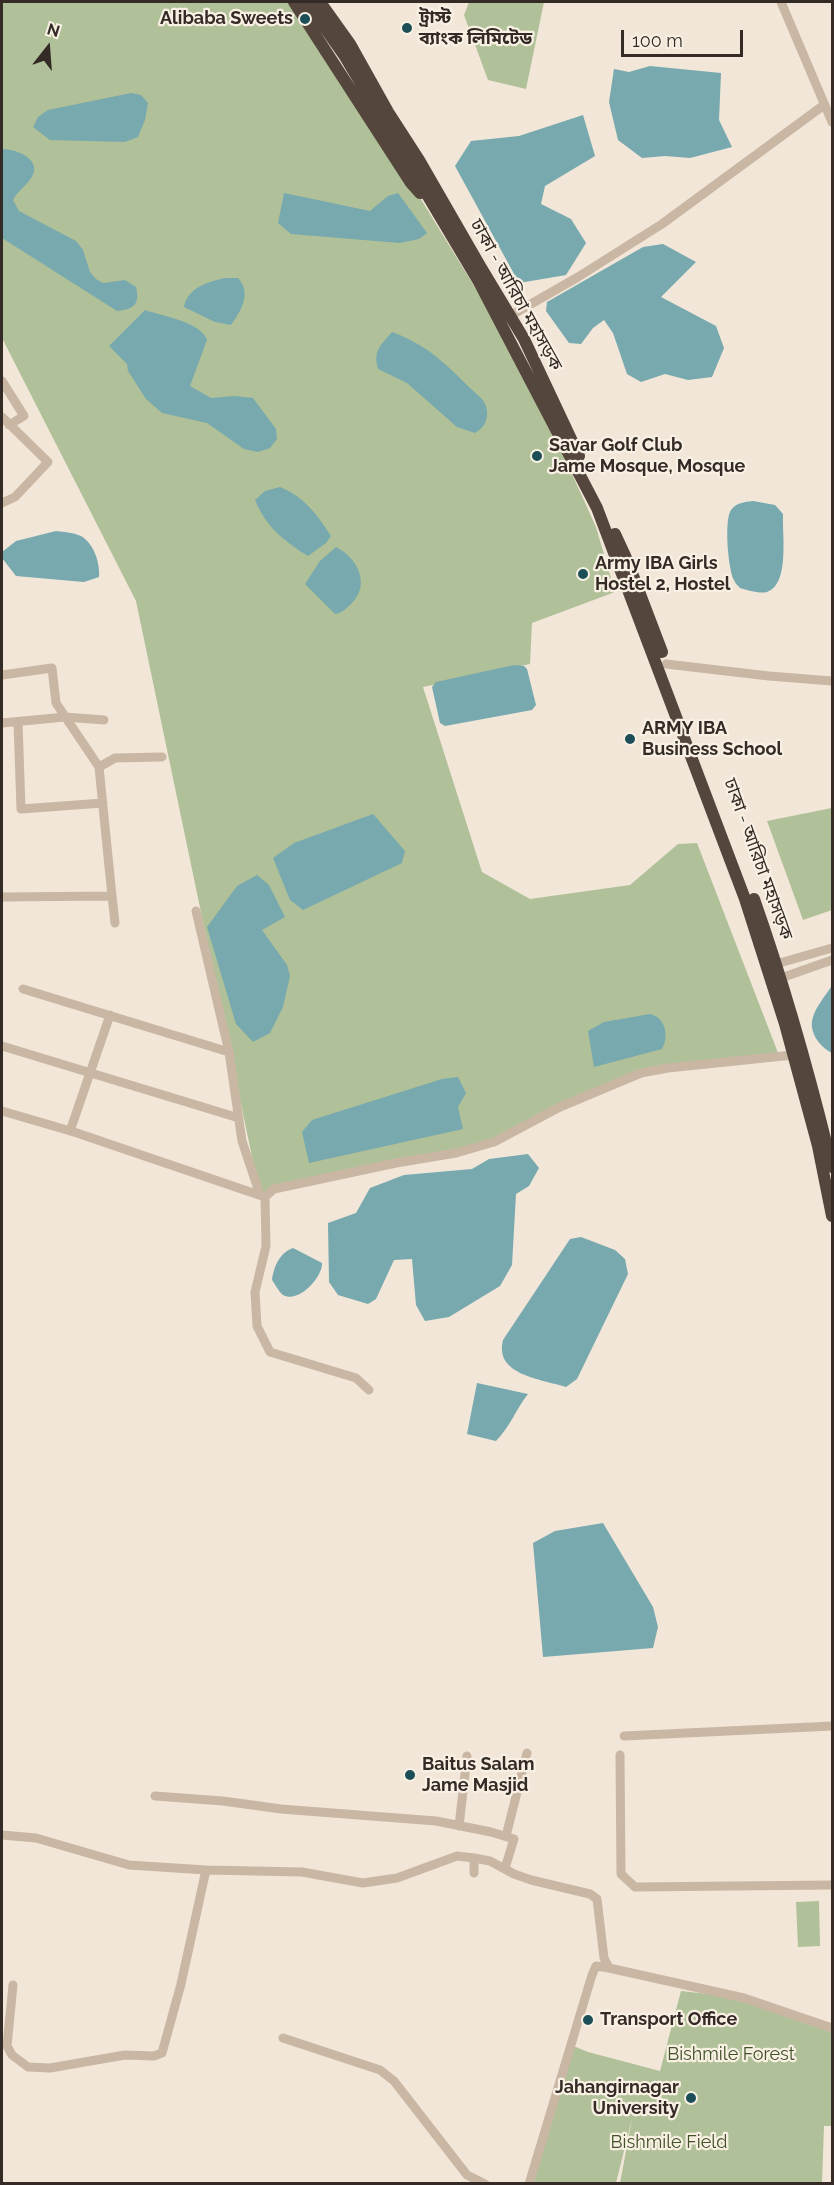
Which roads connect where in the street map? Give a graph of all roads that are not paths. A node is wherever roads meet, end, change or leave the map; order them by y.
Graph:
1 (294, 2) edge
2 (307, 2) edge
3 (320, 2) edge
4 (328, 2) edge
5 (782, 2) edge
6 (824, 105) junction
7 (388, 112) junction
8 (832, 122) edge
9 (432, 203) junction
10 (505, 318) junction
11 (2, 381) edge
12 (2, 417) edge
13 (9, 424) junction
14 (2, 503) edge
15 (666, 664) junction
16 (2, 675) edge
17 (832, 681) edge
18 (65, 717) junction
19 (104, 720) dead end
20 (18, 722) junction
21 (2, 723) edge
22 (162, 757) dead end
23 (99, 767) junction
24 (103, 803) junction
25 (2, 897) edge
26 (112, 897) junction
27 (196, 911) dead end
28 (115, 923) dead end
29 (832, 948) edge
30 (832, 960) edge
31 (776, 964) junction
32 (781, 978) junction
33 (23, 989) dead end
34 (110, 1014) junction
35 (2, 1046) edge
36 (229, 1052) junction
37 (793, 1054) junction
38 (90, 1073) junction
39 (2, 1111) edge
40 (239, 1118) junction
41 (70, 1131) junction
42 (832, 1167) edge
43 (263, 1196) junction
44 (832, 1216) edge
45 (369, 1390) dead end
46 (832, 1726) edge
47 (624, 1736) dead end
48 (528, 1754) dead end
49 (620, 1755) dead end
50 (466, 1756) dead end
51 (154, 1796) dead end
52 (459, 1826) junction
53 (2, 1835) edge
54 (506, 1836) junction
55 (474, 1858) junction
56 (505, 1868) junction
57 (206, 1870) junction
58 (474, 1873) dead end
59 (832, 1885) edge
60 (609, 1968) junction
61 (13, 1985) dead end
62 (832, 2028) edge
63 (283, 2038) dead end
64 (12, 2055) junction
65 (2, 2056) edge
66 (485, 2184) edge
67 (529, 2184) edge

1 - 9 highway
2 - 9 highway
3 - 7 highway, ঢাকা - আরিচা মহাসড়ক
4 - 7 highway
5 - 6 street
6 - 8 street
6 - 10 street
7 - 10 highway, ঢাকা - আরিচা মহাসড়ক
9 - 10 highway
10 - 15 highway, ঢাকা - আরিচা মহাসড়ক
10 - 37 highway
11 - 13 street
12 - 13 street
13 - 14 street
15 - 17 street
15 - 31 highway, ঢাকা - আরিচা মহাসড়ক
16 - 18 street
18 - 19 street
18 - 20 street
18 - 23 street
20 - 21 street
20 - 24 street
22 - 23 street
23 - 24 street
24 - 26 street
25 - 26 street
26 - 28 street
27 - 36 street
29 - 31 street
30 - 32 street
31 - 32 highway, ঢাকা - আরিচা মহাসড়ক
32 - 42 highway, ঢাকা - আরিচা মহাসড়ক
33 - 34 street
34 - 36 street
34 - 38 street
35 - 38 street
36 - 40 street
37 - 43 street
37 - 44 highway
38 - 40 street
38 - 41 street
39 - 41 street
40 - 43 street
41 - 43 street
43 - 45 street
46 - 47 street
48 - 54 street
49 - 59 street
50 - 52 street
51 - 52 street
52 - 54 street
53 - 57 street
54 - 56 street
55 - 56 street
55 - 57 street
55 - 58 street
56 - 60 street
57 - 64 street
60 - 62 street
60 - 67 street
61 - 64 street
63 - 66 street
64 - 65 street

